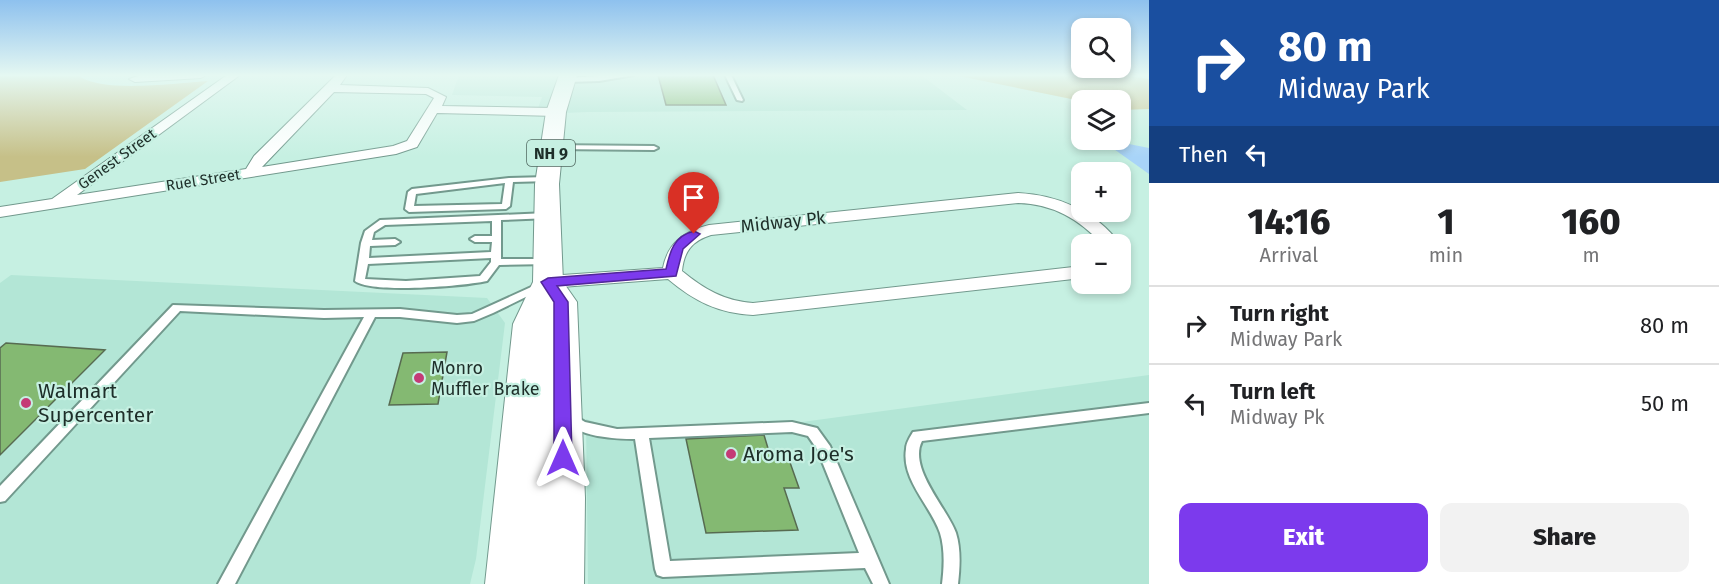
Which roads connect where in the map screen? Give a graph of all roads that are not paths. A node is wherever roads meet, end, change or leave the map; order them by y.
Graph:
1 (196, 102) edge
2 (317, 102) edge
3 (559, 102) edge
4 (436, 104) joint
5 (557, 107) junction
6 (552, 147) junction
7 (654, 148) dead end
8 (251, 173) junction
9 (548, 179) junction
10 (510, 180) junction
11 (58, 202) junction
12 (0, 212) edge
13 (547, 216) junction
14 (497, 217) junction
15 (1101, 234) edge
16 (497, 238) junction
17 (476, 239) dead end
18 (395, 242) dead end
19 (366, 243) junction
20 (496, 258) junction
21 (363, 261) junction
22 (548, 272) junction
23 (672, 273) junction
24 (1071, 273) edge
25 (371, 314) junction
26 (1149, 408) edge
27 (563, 412) junction
28 (641, 433) junction
29 (0, 496) edge
30 (870, 560) junction
31 (226, 584) edge
32 (510, 584) edge
33 (559, 584) edge
34 (881, 584) edge
35 (950, 584) edge

1 - 11 street, Genest Street
2 - 8 street
3 - 5 main road, NH 9
4 - 5 street
4 - 8 street, Ruel Street
5 - 6 main road, NH 9
6 - 7 lane
6 - 9 main road, NH 9
8 - 11 street, Ruel Street
9 - 10 lane
9 - 13 main road, NH 9
10 - 10 lane
11 - 12 street, Ruel Street
13 - 14 lane
13 - 22 main road, NH 9
14 - 16 lane
14 - 19 lane
15 - 23 street, Midway Pk
16 - 17 lane
16 - 20 lane
18 - 19 lane
19 - 21 lane
20 - 21 lane
20 - 21 lane
20 - 22 lane
22 - 23 street
22 - 25 lane
22 - 27 main road, NH 9
22 - 32 main road, NH 9
23 - 24 street
25 - 29 lane
25 - 31 lane
26 - 35 lane
27 - 28 lane
27 - 33 main road, NH 9
28 - 30 lane
28 - 30 lane
30 - 34 lane

